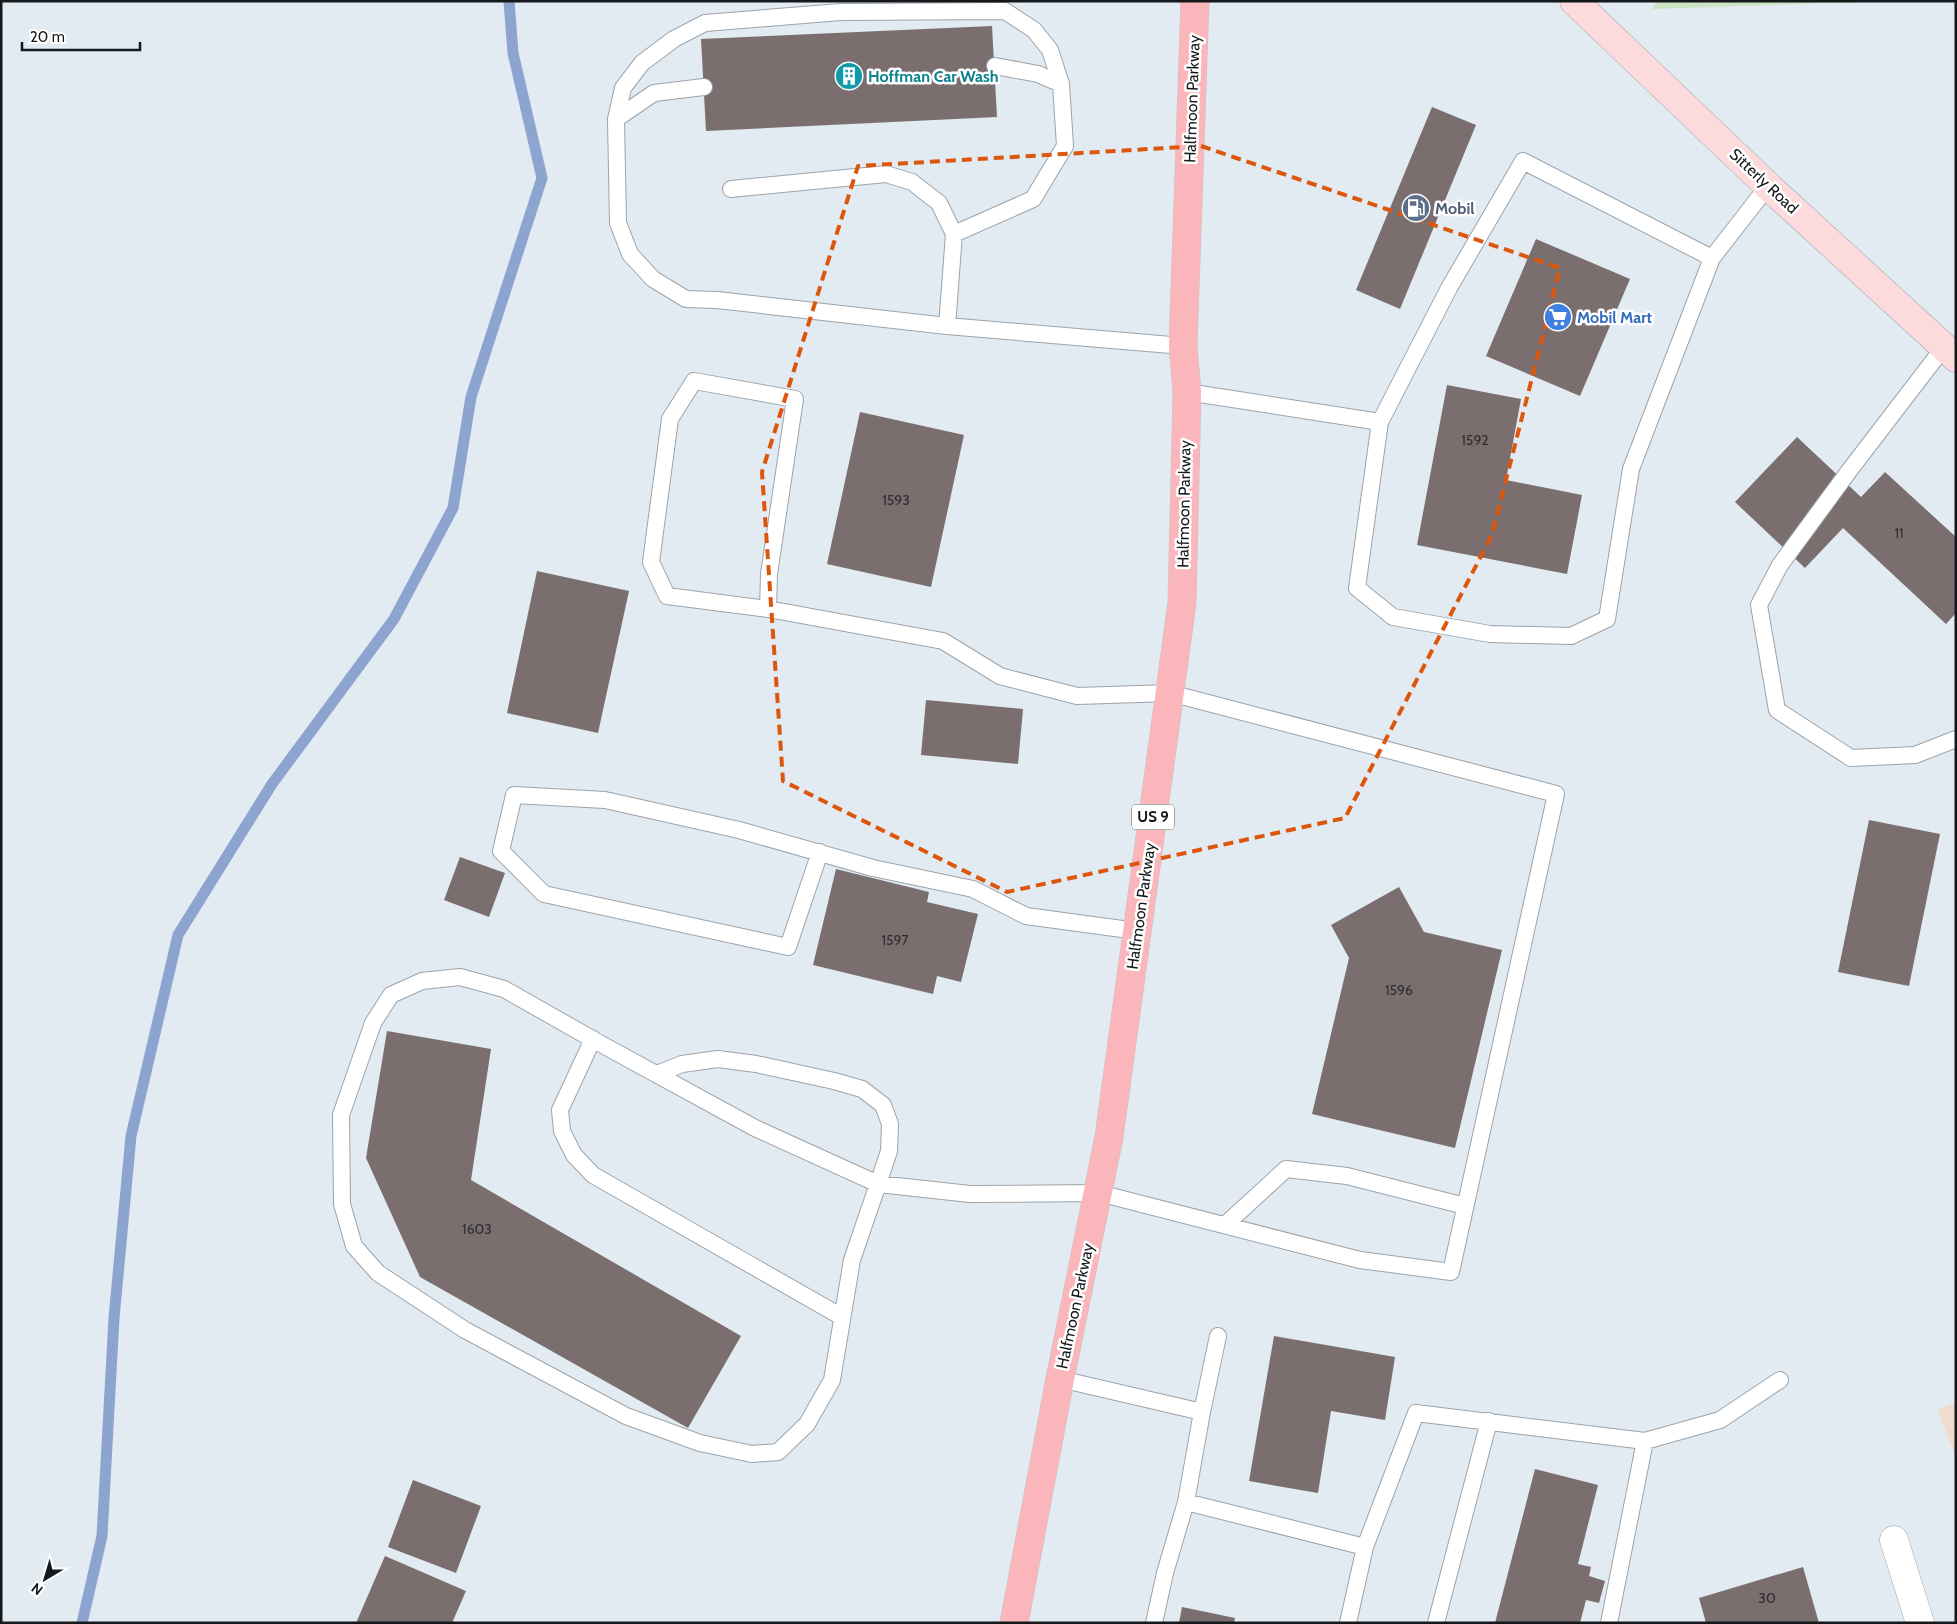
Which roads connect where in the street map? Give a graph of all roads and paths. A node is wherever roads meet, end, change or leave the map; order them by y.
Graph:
1 (1195, 1) edge
2 (1574, 1) edge
3 (995, 66) dead end
4 (1061, 84) junction
5 (704, 87) dead end
6 (616, 118) junction
7 (1768, 186) junction
8 (731, 189) dead end
9 (954, 234) junction
10 (1712, 258) junction
11 (947, 326) junction
12 (1183, 346) junction
13 (1950, 353) edge
14 (1187, 392) junction
15 (1380, 422) junction
16 (768, 608) junction
17 (1170, 693) junction
18 (1956, 739) edge
19 (820, 852) junction
20 (1138, 931) junction
21 (593, 1039) junction
22 (657, 1074) junction
23 (878, 1184) junction
24 (1099, 1193) junction
25 (1465, 1206) junction
26 (1225, 1225) junction
27 (842, 1317) junction
28 (1218, 1336) dead end
29 (1060, 1379) junction
30 (1780, 1380) dead end
31 (1202, 1412) junction
32 (1489, 1421) junction
33 (1645, 1441) junction
34 (1186, 1502) junction
35 (1894, 1540) dead end
36 (1365, 1547) junction
37 (1014, 1623) edge
38 (1154, 1623) edge
39 (1348, 1623) edge
40 (1436, 1623) edge
41 (1609, 1623) edge
42 (1920, 1623) edge

1 - 12 main road, Halfmoon Parkway / US 9
2 - 7 street, Sitterly Road
3 - 4 lane
4 - 6 lane
4 - 9 lane
5 - 6 lane
6 - 11 lane
7 - 10 lane
7 - 13 street, Sitterly Road
8 - 9 lane
9 - 11 lane
10 - 15 lane
10 - 15 lane
11 - 12 lane
12 - 14 main road, Halfmoon Parkway / US 9
13 - 18 lane
14 - 15 lane
14 - 17 main road, Halfmoon Parkway / US 9
16 - 16 lane
16 - 17 lane
17 - 20 main road, Halfmoon Parkway / US 9
17 - 25 lane
19 - 19 lane
19 - 20 lane
20 - 24 main road, Halfmoon Parkway / US 9
21 - 22 lane
21 - 27 lane
21 - 27 lane
22 - 23 lane
22 - 23 lane
23 - 24 lane
23 - 27 lane
24 - 26 lane
24 - 29 main road, Halfmoon Parkway / US 9
25 - 26 lane
25 - 26 lane
28 - 31 lane
29 - 31 lane
29 - 37 main road, Halfmoon Parkway / US 9
30 - 33 lane
31 - 34 lane
32 - 33 lane
32 - 36 lane
32 - 40 lane
33 - 41 lane
34 - 36 lane
34 - 38 lane
35 - 42 street
36 - 39 lane

